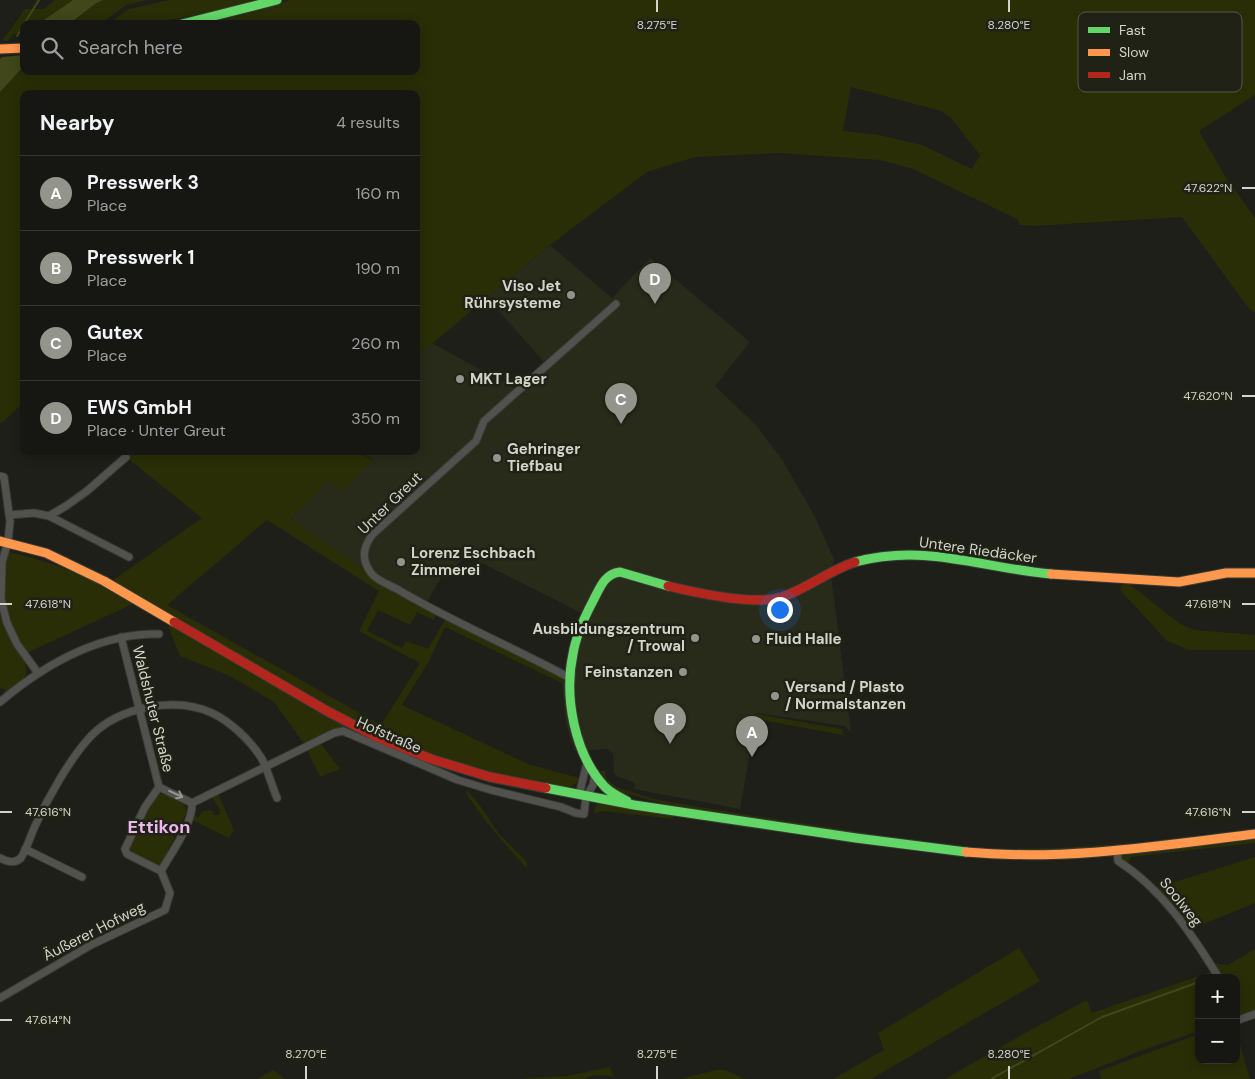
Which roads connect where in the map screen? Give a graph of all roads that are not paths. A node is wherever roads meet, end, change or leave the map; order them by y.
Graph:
1 (277, 0) edge
2 (199, 20) edge
3 (20, 48) edge
4 (0, 49) edge
5 (616, 304) dead end
6 (126, 457) dead end
7 (2, 476) edge
8 (9, 515) junction
9 (49, 516) junction
10 (4, 542) edge
11 (129, 557) dead end
12 (1255, 573) edge
13 (159, 634) dead end
14 (121, 636) junction
15 (38, 673) junction
16 (570, 678) junction
17 (0, 702) edge
18 (140, 709) junction
19 (587, 763) junction
20 (265, 767) junction
21 (595, 773) junction
22 (159, 787) junction
23 (583, 796) junction
24 (277, 798) dead end
25 (192, 803) junction
26 (634, 805) junction
27 (1255, 834) edge
28 (25, 849) junction
29 (1117, 851) junction
30 (0, 858) edge
31 (161, 871) junction
32 (82, 877) dead end
33 (1216, 974) edge
34 (0, 998) edge
35 (1255, 1014) edge
36 (1240, 1020) edge

1 - 2 main road
3 - 4 main road
5 - 16 street, Unter Greut
6 - 9 street
7 - 8 street
8 - 9 street
8 - 10 street
9 - 11 street
10 - 15 street
10 - 23 main road
12 - 16 main road, Untere Riedäcker
13 - 14 street
14 - 15 street
14 - 18 street, Waldshuter Straße
15 - 17 street
16 - 19 main road, Untere Riedäcker
18 - 20 street
18 - 22 street, Waldshuter Straße
18 - 28 street
19 - 21 main road, Untere Riedäcker
19 - 23 street, Untere Riedäcker
20 - 23 street, Hofstraße
20 - 24 street
20 - 25 street, Hofstraße
21 - 23 street
21 - 26 main road, Untere Riedäcker
22 -> 25 street
22 - 31 street
23 - 26 main road
25 - 31 street
26 - 29 main road
27 - 29 main road
28 - 30 street
28 - 32 street
29 - 33 street, Soolweg
31 - 34 street, Äußerer Hofweg
35 - 36 street

